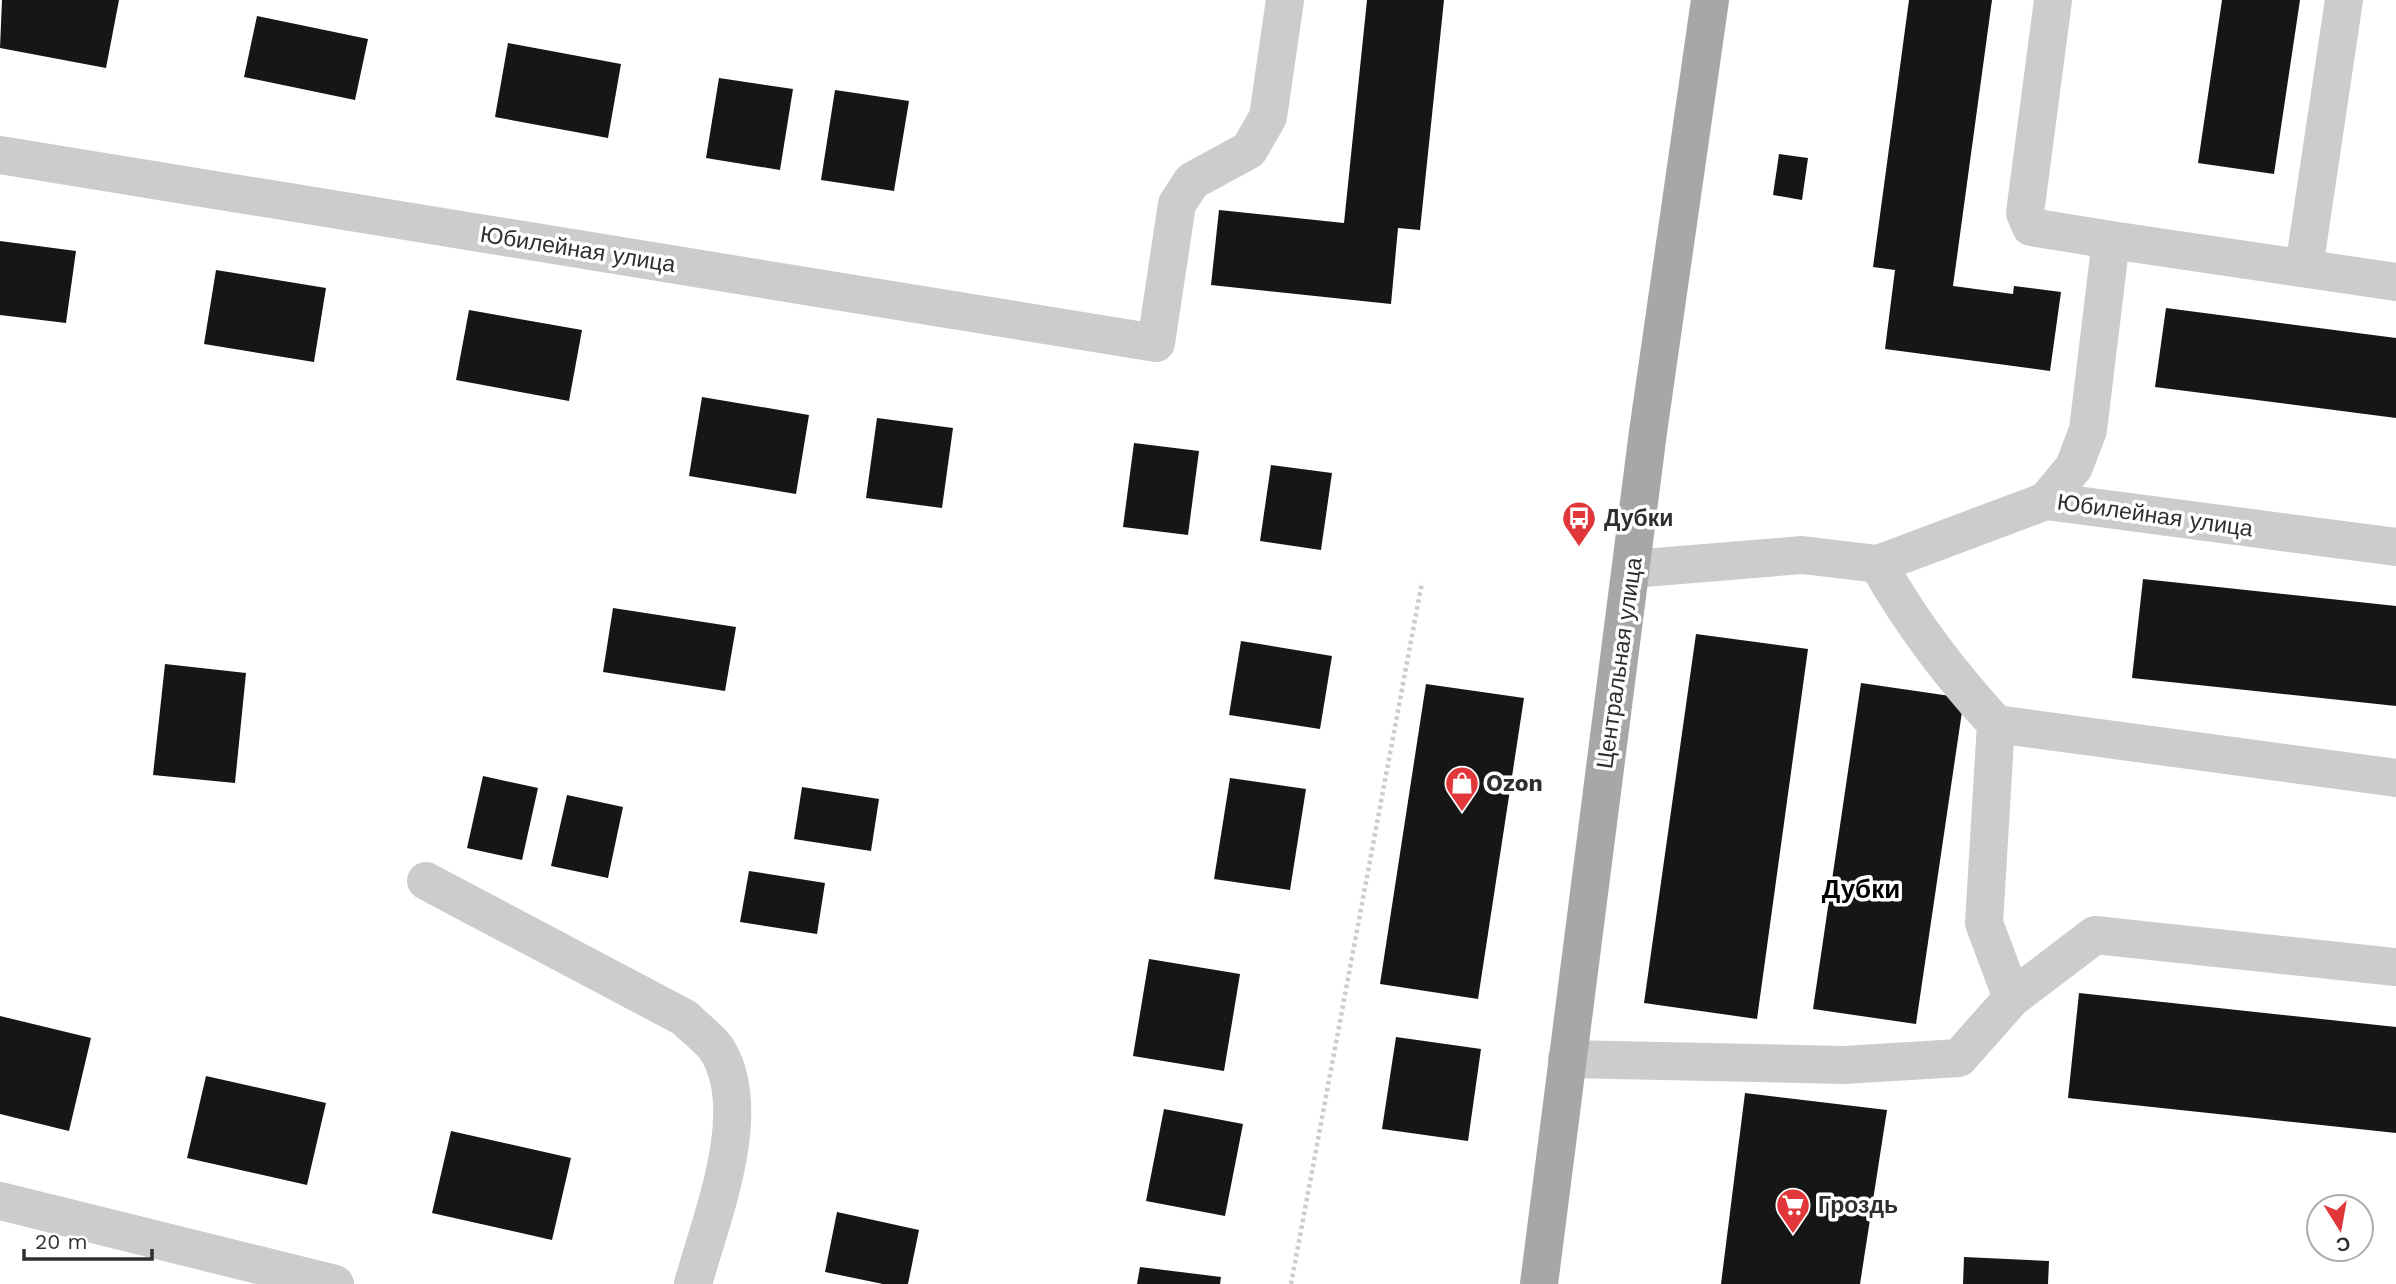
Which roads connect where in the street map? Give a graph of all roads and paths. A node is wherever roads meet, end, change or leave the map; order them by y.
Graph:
1 (1285, 0) edge
2 (1710, 0) edge
3 (2053, 0) edge
4 (2344, 0) edge
5 (0, 155) edge
6 (2111, 240) junction
7 (2304, 268) junction
8 (2396, 282) edge
9 (2046, 501) junction
10 (2396, 547) edge
11 (1878, 564) junction
12 (1632, 569) junction
13 (1422, 582) dead end
14 (1996, 724) junction
15 (2396, 778) edge
16 (426, 881) dead end
17 (2396, 967) edge
18 (2012, 998) junction
19 (1567, 1059) junction
20 (0, 1200) edge
21 (335, 1284) edge
22 (693, 1284) edge
23 (1291, 1284) edge
24 (1539, 1284) edge

1 - 5 street, Юбилейная улица
2 - 12 main road, Центральная улица
3 - 6 street
4 - 7 street
6 - 7 street
6 - 9 street
7 - 8 street
9 - 10 street, Юбилейная улица
9 - 11 street, Юбилейная улица
11 - 12 street, Юбилейная улица
11 - 14 street
12 - 19 main road, Центральная улица
13 - 23 path
14 - 15 street
14 - 18 street
16 - 22 street
17 - 18 street
18 - 19 street
19 - 24 main road, Центральная улица
20 - 21 street

